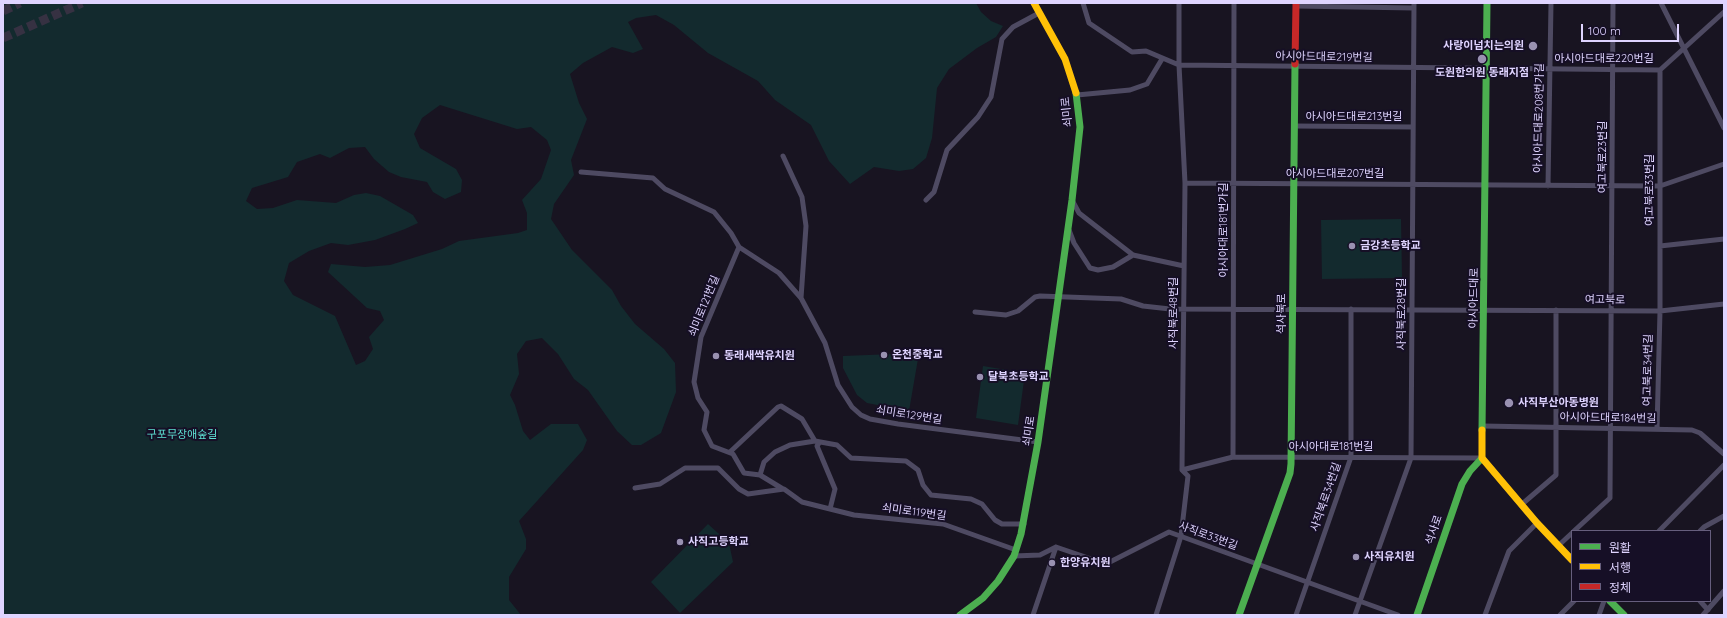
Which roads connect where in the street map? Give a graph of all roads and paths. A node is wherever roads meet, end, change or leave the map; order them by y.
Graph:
1 (1034, 3) edge
2 (1083, 3) edge
3 (1179, 3) edge
4 (1234, 3) edge
5 (1487, 3) edge
6 (1551, 3) edge
7 (1613, 3) edge
8 (1661, 3) edge
9 (1296, 5) edge
10 (1414, 5) edge
11 (1724, 12) edge
12 (1039, 13) junction
13 (1683, 49) junction
14 (1162, 59) junction
15 (1180, 65) junction
16 (1234, 66) junction
17 (1295, 66) junction
18 (1414, 68) junction
19 (1487, 69) junction
20 (1550, 69) junction
21 (1613, 70) junction
22 (1660, 70) junction
23 (1077, 95) junction
24 (1295, 126) junction
25 (1413, 127) junction
26 (1724, 128) edge
27 (783, 156) dead end
28 (1724, 164) edge
29 (581, 172) dead end
30 (1184, 183) junction
31 (1234, 183) junction
32 (1294, 184) junction
33 (1413, 185) junction
34 (1486, 185) junction
35 (1548, 186) junction
36 (1660, 186) junction
37 (1613, 187) junction
38 (926, 200) dead end
39 (1072, 200) junction
40 (1068, 228) junction
41 (1724, 239) edge
42 (1660, 246) junction
43 (739, 247) junction
44 (1133, 255) junction
45 (1184, 266) junction
46 (1059, 297) junction
47 (801, 298) junction
48 (1724, 304) edge
49 (1184, 309) junction
50 (1233, 309) junction
51 (1293, 309) junction
52 (1351, 309) junction
53 (1412, 309) junction
54 (1484, 309) junction
55 (1556, 310) junction
56 (1612, 310) junction
57 (1660, 311) junction
58 (975, 312) dead end
59 (1483, 426) junction
60 (1556, 428) junction
61 (1611, 428) junction
62 (1657, 429) junction
63 (817, 442) junction
64 (1038, 442) junction
65 (730, 452) junction
66 (1724, 454) edge
67 (1233, 457) junction
68 (1292, 457) junction
69 (1351, 457) junction
70 (1411, 458) junction
71 (1482, 458) junction
72 (1724, 465) edge
73 (1182, 470) junction
74 (760, 475) junction
75 (635, 488) dead end
76 (784, 489) junction
77 (1521, 505) junction
78 (830, 509) junction
79 (1724, 516) edge
80 (1537, 523) junction
81 (1024, 524) junction
82 (1575, 530) edge
83 (1660, 530) edge
84 (1701, 530) edge
85 (1571, 534) edge
86 (1181, 536) junction
87 (1558, 546) junction
88 (1056, 547) junction
89 (1015, 553) junction
90 (1571, 559) edge
91 (1256, 565) junction
92 (1308, 583) junction
93 (1724, 591) edge
94 (1360, 601) junction
95 (1573, 602) edge
96 (1604, 602) edge
97 (1611, 602) edge
98 (1701, 602) edge
99 (1708, 610) junction
100 (960, 615) edge
101 (1033, 615) edge
102 (1156, 615) edge
103 (1238, 615) edge
104 (1296, 615) edge
105 (1355, 615) edge
106 (1398, 615) edge
107 (1417, 615) edge
108 (1485, 615) edge
109 (1560, 615) edge
110 (1599, 615) edge
111 (1624, 615) edge
112 (1703, 615) edge

1 - 12 main road, 쇠미로
2 - 14 street, 아시아드대로219번길
3 - 15 street, 사직북로48번길
4 - 16 street, 아시아대로181번가길
5 - 19 main road, 아시아드대로
6 - 20 street, 아시아드대로208번가길
7 - 21 street, 여고북로23번길
8 - 13 street
9 - 10 street
9 - 17 main road, 석사북로
10 - 18 street, 사직북로28번길
11 - 13 street, 아시아드대로220번길
12 - 23 main road, 쇠미로
12 - 38 street
13 - 22 street, 아시아드대로220번길
13 - 26 street
14 - 15 street, 아시아드대로219번길
14 - 23 street
15 - 16 street, 아시아드대로219번길
15 - 30 street, 사직북로48번길
16 - 17 street, 아시아드대로219번길
16 - 31 street, 아시아대로181번가길
17 - 18 street, 아시아드대로219번길
17 - 24 main road, 석사북로
18 - 19 street, 아시아드대로219번길
18 - 25 street, 사직북로28번길
19 - 20 street, 아시아드대로220번길
19 - 34 main road, 아시아드대로
20 - 21 street, 아시아드대로220번길
20 - 35 street, 아시아드대로208번가길
21 - 22 street, 아시아드대로220번길
21 - 37 street, 여고북로23번길
22 - 36 street, 여고북로33번길
23 - 39 main road, 쇠미로
24 - 25 street, 아시아드대로213번길
24 - 32 main road, 석사북로
25 - 33 street, 사직북로28번길
27 - 47 street
28 - 36 street, 아시아드대로207번길
29 - 43 street, 쇠미로129번길
30 - 31 street, 아시아드대로207번길
30 - 45 street, 사직북로48번길
31 - 32 street, 아시아드대로207번길
31 - 50 street, 아시아대로181번가길
32 - 33 street, 아시아드대로207번길
32 - 51 main road, 석사북로
33 - 34 street, 아시아드대로207번길
33 - 53 street, 사직북로28번길
34 - 35 street, 아시아드대로207번길
34 - 54 main road, 아시아드대로
35 - 37 street, 아시아드대로207번길
36 - 37 street, 아시아드대로207번길
36 - 42 street, 여고북로33번길
37 - 56 street, 여고북로23번길
39 - 40 main road, 쇠미로
39 - 44 street
40 - 44 street
40 - 46 main road, 쇠미로
41 - 42 street
42 - 57 street, 여고북로33번길
43 - 47 street, 쇠미로129번길
43 - 65 street, 쇠미로121번길
44 - 45 street
45 - 49 street, 사직북로48번길
46 - 49 street, 여고북로
46 - 58 street, 여고북로
46 - 64 main road, 쇠미로
47 - 64 street, 쇠미로129번길
48 - 57 street, 여고북로
49 - 50 street, 여고북로
49 - 73 street, 사직북로48번길
50 - 51 street, 여고북로
50 - 67 street, 아시아대로181번가길
51 - 52 street, 여고북로
51 - 68 main road, 석사북로
52 - 53 street, 여고북로
52 - 69 street, 사직북로34번길
53 - 54 street, 여고북로
53 - 70 street, 사직북로28번길
54 - 55 street, 여고북로
54 - 59 main road, 아시아드대로
55 - 56 street, 여고북로
55 - 60 street
56 - 57 street, 여고북로
56 - 61 street, 여고북로23번길
57 - 62 street, 여고북로34번길
59 - 60 street, 아시아드대로184번길
59 - 71 main road, 아시아드대로
60 - 61 street, 아시아드대로184번길
60 - 77 street
61 - 62 street, 아시아드대로184번길
61 - 82 street, 여고북로23번길
62 - 66 street, 아시아드대로184번길
63 - 65 street
63 - 74 street
63 - 78 street
63 - 81 street
64 - 81 main road, 쇠미로
65 - 74 street
67 - 68 street, 아시아대로181번길
67 - 73 street, 아시아대로181번길
68 - 69 street, 아시아대로181번길
68 - 91 main road, 석사북로
69 - 70 street, 아시아대로181번길
69 - 92 street, 사직북로34번길
70 - 71 street, 아시아대로181번길
70 - 94 street, 사직북로28번길
71 - 77 main road
71 - 107 main road, 석사로
72 - 83 street
73 - 86 street, 사직북로48번길
74 - 76 street, 쇠미로119번길
75 - 76 street
76 - 78 street, 쇠미로119번길
77 - 80 main road
78 - 89 street, 쇠미로119번길
79 - 84 street
80 - 87 main road
80 - 108 street
81 - 89 main road, 쇠미로
85 - 87 street, 여고북로23번길
86 - 88 street, 사직로33번길
86 - 91 street, 사직로33번길
86 - 102 street, 사직북로48번길
87 - 90 main road
88 - 89 street
88 - 101 street
89 - 100 main road, 쇠미로
91 - 92 street, 사직로33번길
91 - 103 main road, 석사북로
92 - 94 street, 사직로33번길
92 - 104 street, 사직북로34번길
93 - 99 street
94 - 105 street, 사직북로28번길
94 - 106 street, 사직로33번길
95 - 109 street
96 - 110 street
97 - 111 main road
98 - 99 street
99 - 112 street

